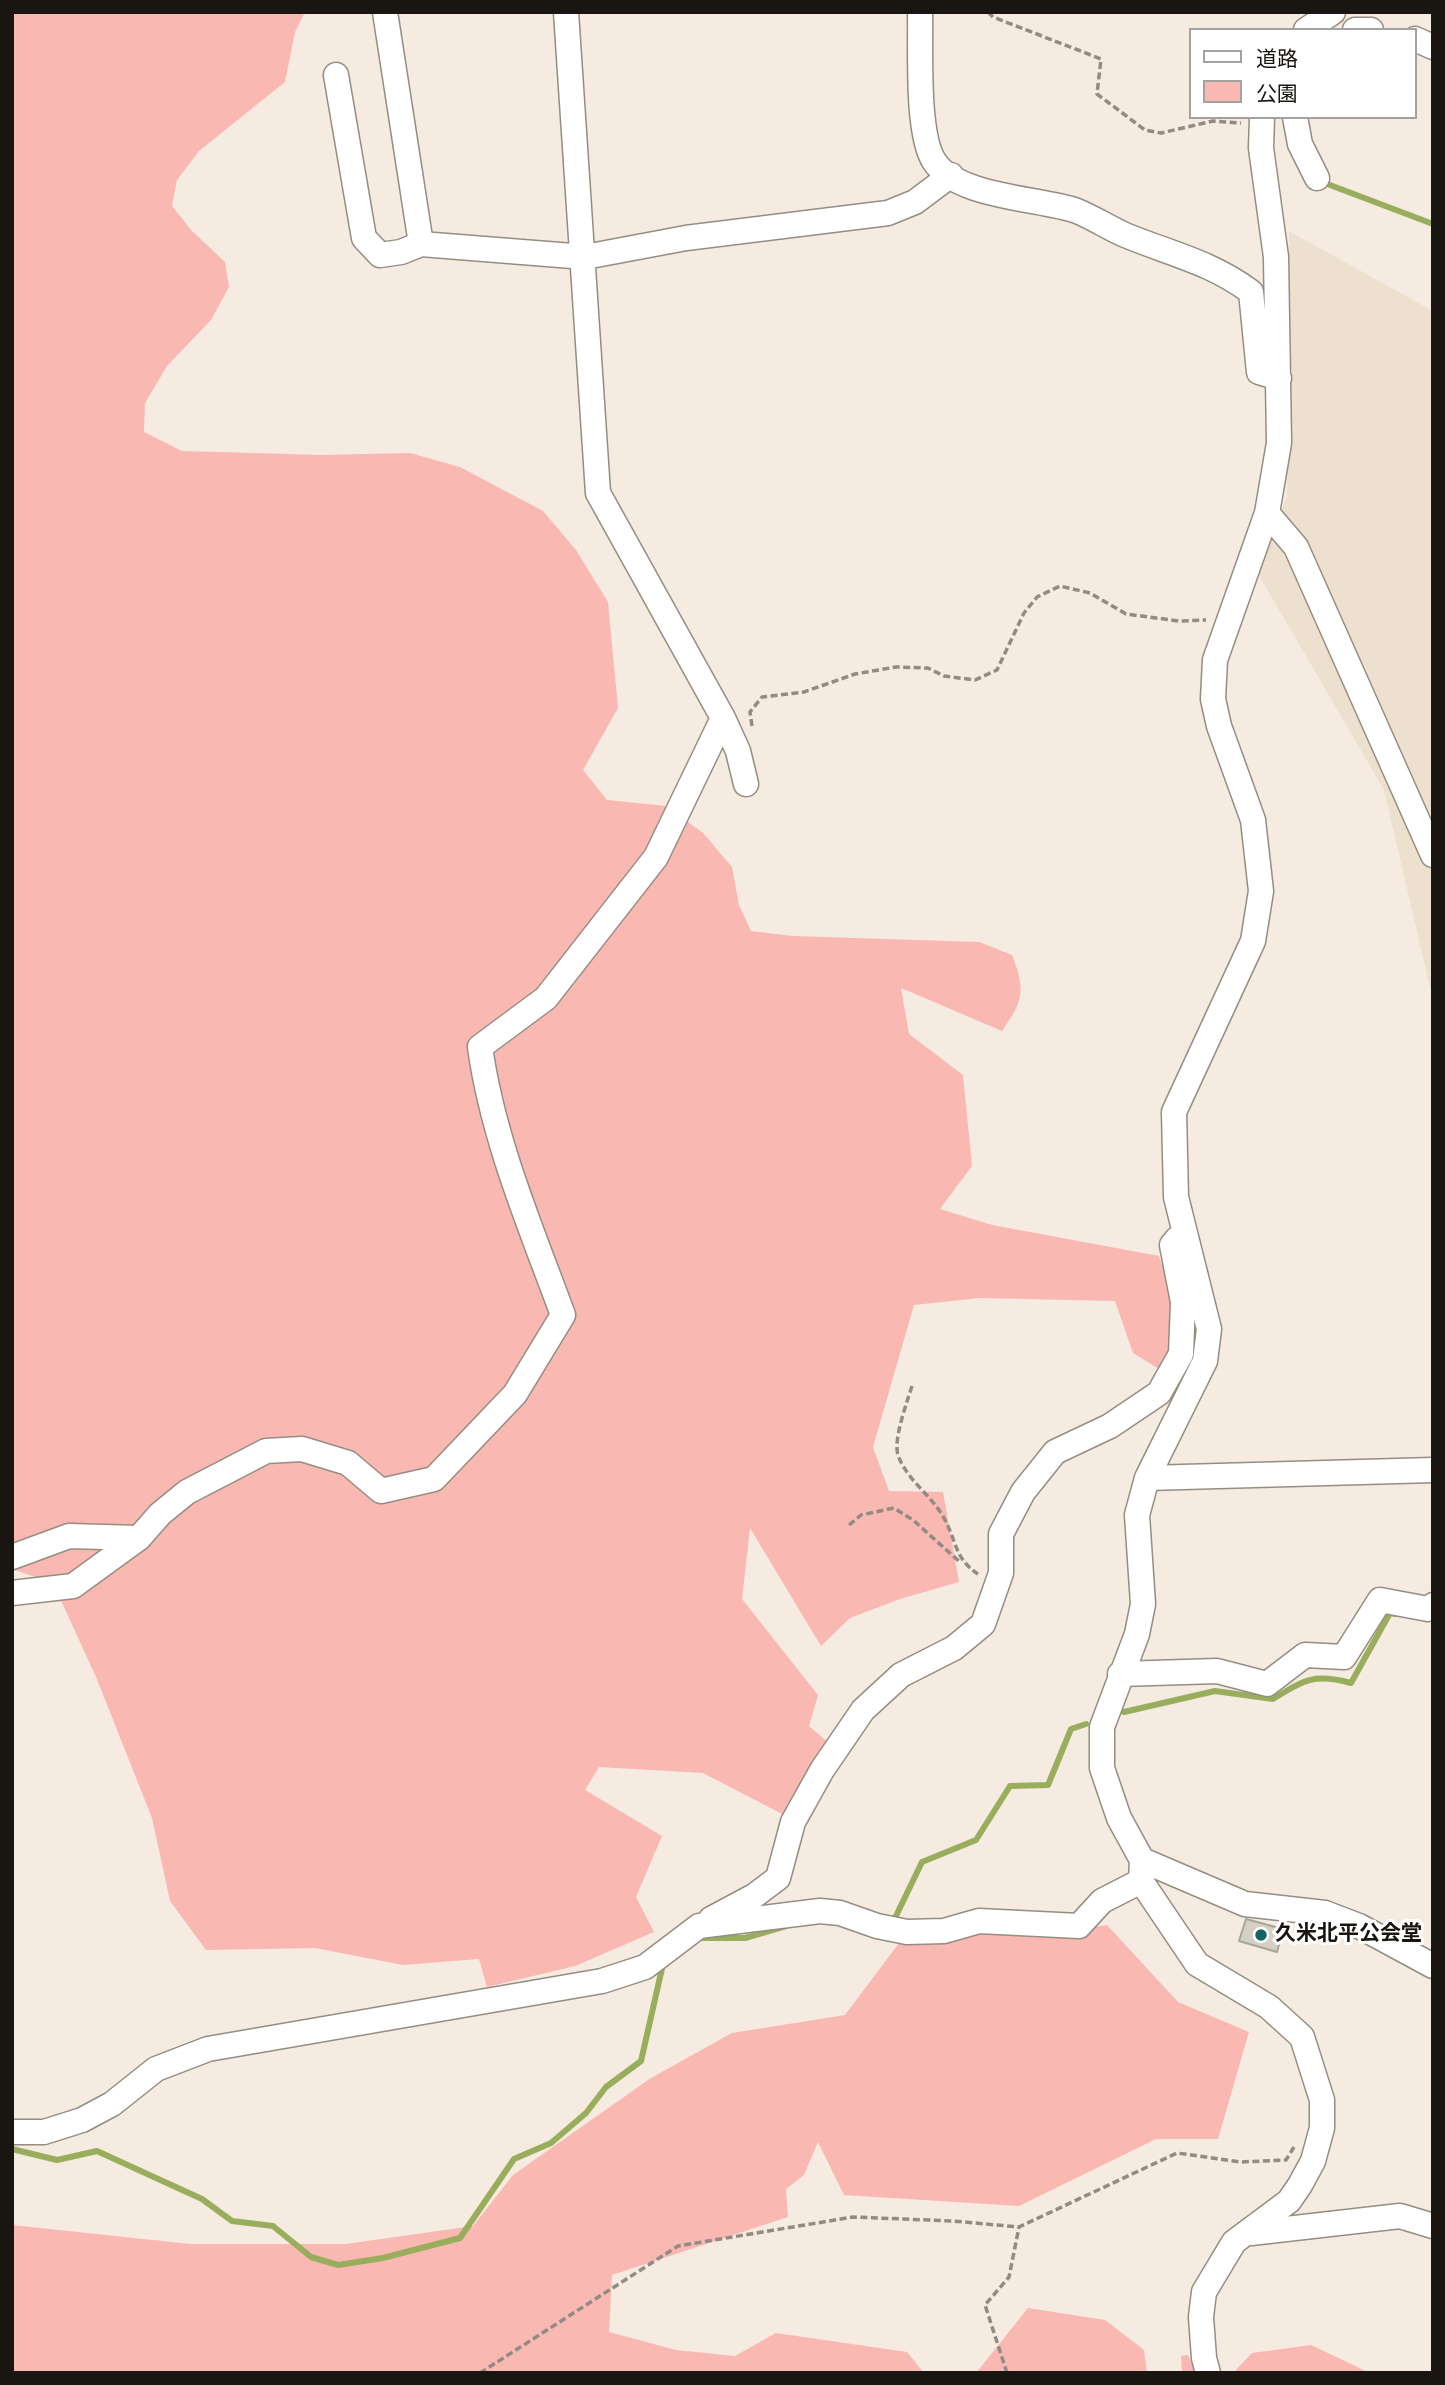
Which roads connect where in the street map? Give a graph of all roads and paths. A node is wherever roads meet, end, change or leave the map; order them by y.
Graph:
1 (385, 12) edge
2 (566, 12) edge
3 (920, 12) edge
4 (988, 12) edge
5 (1333, 12) edge
6 (1309, 28) edge
7 (1417, 40) edge
8 (1433, 47) edge
9 (337, 75) dead end
10 (1295, 119) edge
11 (1261, 121) edge
12 (951, 175) junction
13 (1317, 178) dead end
14 (421, 244) junction
15 (585, 257) junction
16 (1279, 378) junction
17 (1267, 513) junction
18 (1228, 618) junction
19 (723, 718) junction
20 (752, 734) dead end
21 (746, 784) dead end
22 (1433, 855) edge
23 (1184, 1228) junction
24 (912, 1386) dead end
25 (1433, 1470) edge
26 (1147, 1478) junction
27 (849, 1525) dead end
28 (139, 1538) junction
29 (12, 1557) edge
30 (963, 1564) junction
31 (986, 1569) dead end
32 (12, 1593) edge
33 (1433, 1605) edge
34 (1120, 1674) junction
35 (1141, 1870) junction
36 (699, 1926) junction
37 (1433, 1966) edge
38 (12, 2132) edge
39 (1300, 2136) dead end
40 (1433, 2226) edge
41 (1019, 2227) junction
42 (1250, 2233) junction
43 (480, 2373) edge
44 (1007, 2373) edge
45 (1208, 2373) edge

1 - 14 street
2 - 15 street
3 - 12 street
4 - 11 path
5 - 6 street
7 - 8 street
9 - 14 street
10 - 13 street
11 - 16 street
12 - 15 street
12 - 16 street
14 - 15 street
15 - 19 street
16 - 17 street
17 - 18 street
17 - 22 street
18 - 20 path
18 - 23 street
19 - 21 street
19 - 28 street
23 - 26 street
23 - 36 street
24 - 30 path
25 - 26 street
26 - 34 street
27 - 30 path
28 - 29 street
28 - 32 street
30 - 31 path
33 - 34 street
34 - 35 street
35 - 36 street
35 - 37 street
35 - 42 street
36 - 38 street
39 - 41 path
40 - 42 street
41 - 43 path
41 - 44 path
42 - 45 street

